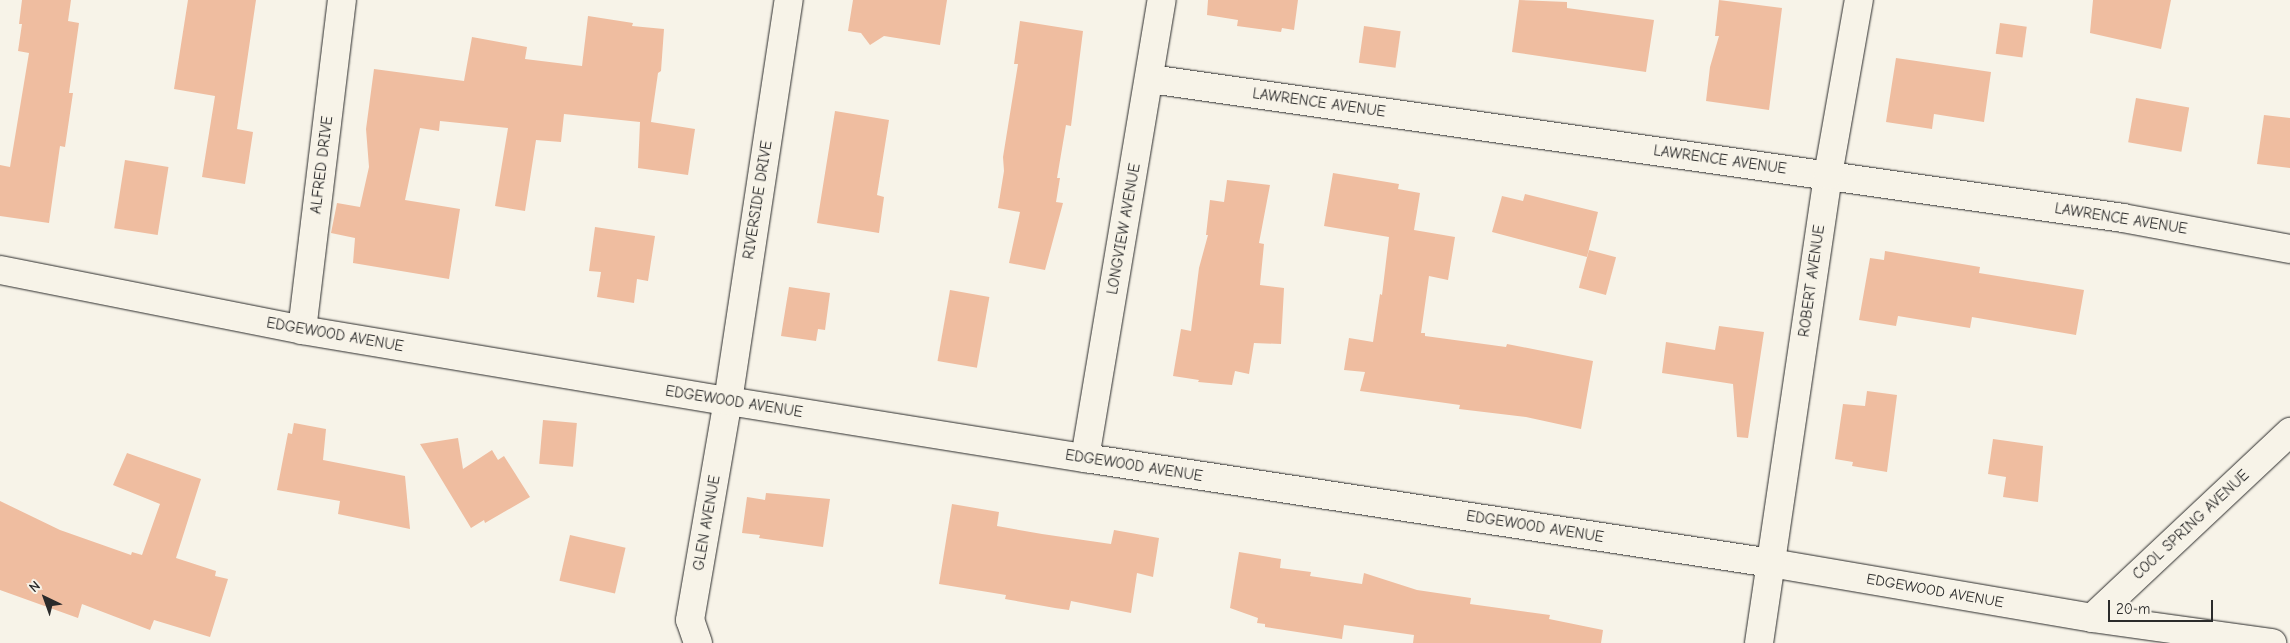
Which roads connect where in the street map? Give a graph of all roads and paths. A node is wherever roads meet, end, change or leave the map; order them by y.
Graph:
1 (342, 0) edge
2 (789, 0) edge
3 (1162, 0) edge
4 (1860, 0) edge
5 (1150, 79) junction
6 (1828, 175) junction
7 (2290, 249) edge
8 (0, 270) edge
9 (302, 330) junction
10 (728, 401) junction
11 (2290, 432) edge
12 (1084, 458) junction
13 (1771, 563) junction
14 (2092, 618) junction
15 (698, 643) edge
16 (1759, 643) edge
17 (2272, 643) edge

1 - 9 street, ALFRED DRIVE
2 - 10 street, RIVERSIDE DRIVE
3 - 5 street, LONGVIEW AVENUE
4 - 6 street, ROBERT AVENUE
5 - 6 street, LAWRENCE AVENUE
5 - 12 street, LONGVIEW AVENUE
6 - 7 street, LAWRENCE AVENUE
6 - 13 street, ROBERT AVENUE
8 - 9 street, EDGEWOOD AVENUE
9 - 10 street, EDGEWOOD AVENUE
10 - 12 street, EDGEWOOD AVENUE
10 - 15 street, GLEN AVENUE
11 - 14 street, COOL SPRING AVENUE
12 - 13 street, EDGEWOOD AVENUE
13 - 14 street, EDGEWOOD AVENUE
13 - 16 street, ROBERT AVENUE
14 - 17 street, EDGEWOOD AVENUE

